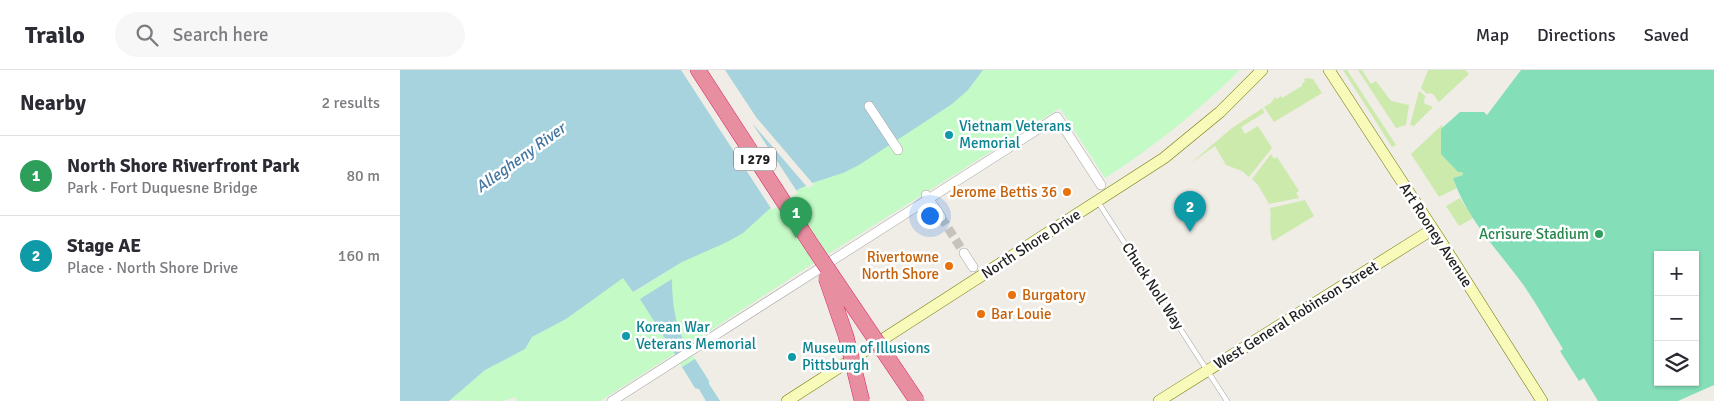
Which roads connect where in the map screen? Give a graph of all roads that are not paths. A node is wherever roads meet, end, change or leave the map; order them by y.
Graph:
1 (698, 70) edge
2 (1262, 70) edge
3 (1329, 70) edge
4 (869, 106) dead end
5 (898, 150) dead end
6 (1101, 185) dead end
7 (928, 196) junction
8 (1098, 202) junction
9 (941, 218) tunnel mouth
10 (1433, 229) junction
11 (813, 247) junction
12 (964, 253) tunnel mouth
13 (973, 267) dead end
14 (879, 342) junction
15 (1208, 370) junction
16 (612, 401) edge
17 (787, 401) edge
18 (862, 401) edge
19 (916, 401) edge
20 (923, 401) edge
21 (1159, 401) edge
22 (1227, 401) edge
23 (1542, 401) edge

1 - 11 highway, I 279
2 - 8 street, North Shore Drive
3 - 10 street, Art Rooney Avenue
4 - 5 street
6 - 7 street
7 - 9 street
7 - 16 street
8 - 14 street, North Shore Drive
8 - 15 lane, Chuck Noll Way
10 - 15 street, West General Robinson Street
10 - 23 street, Art Rooney Avenue
11 - 18 highway, I 279, bridge
11 - 19 highway, bridge
11 - 19 highway, bridge
12 - 13 street
14 - 17 street, North Shore Drive
14 - 20 street
15 - 21 street, West General Robinson Street
15 - 22 lane, Chuck Noll Way

